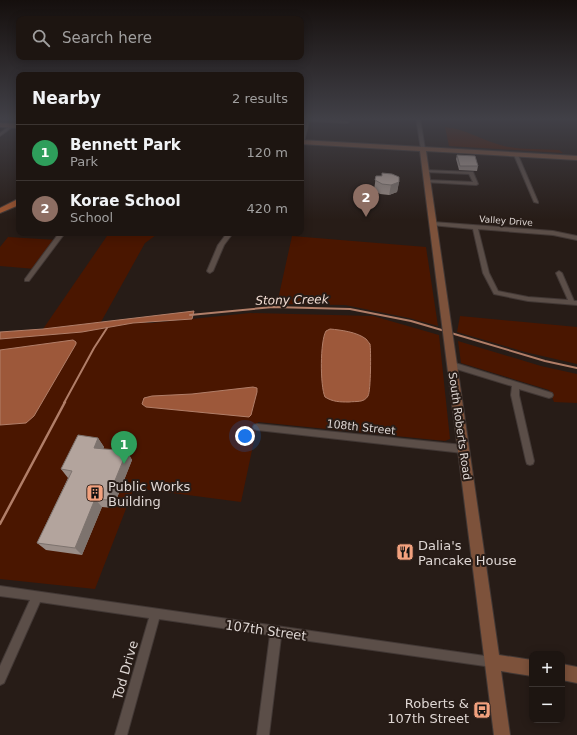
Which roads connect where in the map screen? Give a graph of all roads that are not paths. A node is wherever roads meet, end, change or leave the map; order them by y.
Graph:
1 (413, 152) edge
2 (423, 152) edge
3 (474, 152) edge
4 (516, 155) junction
5 (424, 158) junction
6 (577, 158) edge
7 (426, 171) junction
8 (427, 181) junction
9 (536, 202) dead end
10 (16, 203) edge
11 (0, 211) edge
12 (433, 224) junction
13 (475, 227) junction
14 (60, 236) edge
15 (228, 236) edge
16 (577, 238) edge
17 (210, 271) dead end
18 (559, 272) dead end
19 (26, 280) dead end
20 (574, 302) edge
21 (452, 365) junction
22 (516, 384) junction
23 (549, 395) dead end
24 (257, 427) dead end
25 (463, 448) junction
26 (530, 461) dead end
27 (0, 591) edge
28 (37, 596) junction
29 (156, 614) junction
30 (276, 632) junction
31 (492, 662) junction
32 (529, 668) edge
33 (565, 673) edge
34 (577, 675) edge
35 (0, 679) edge
36 (121, 735) edge
37 (263, 735) edge
38 (502, 735) edge

1 - 5 street
2 - 5 street, South Roberts Road
3 - 4 street
4 - 6 street
4 - 9 street
5 - 7 street, South Roberts Road
7 - 8 street, South Roberts Road
7 - 8 street
8 - 12 street, South Roberts Road
10 - 11 main road
12 - 13 street, Valley Drive
12 - 21 street, South Roberts Road
13 - 16 street, Valley Drive
13 - 20 street
14 - 19 street
15 - 17 street
18 - 20 street
21 - 22 street
21 - 25 street, South Roberts Road
22 - 23 street
22 - 26 street
24 - 25 street, 108th Street
25 - 31 street, South Roberts Road
27 - 28 street, 107th Street
28 - 29 street, 107th Street
28 - 35 street
29 - 30 street, 107th Street
29 - 36 street, Tod Drive
30 - 31 street, 107th Street
30 - 37 street
31 - 32 street, 107th Street
31 - 38 street, South Roberts Road
33 - 34 street

